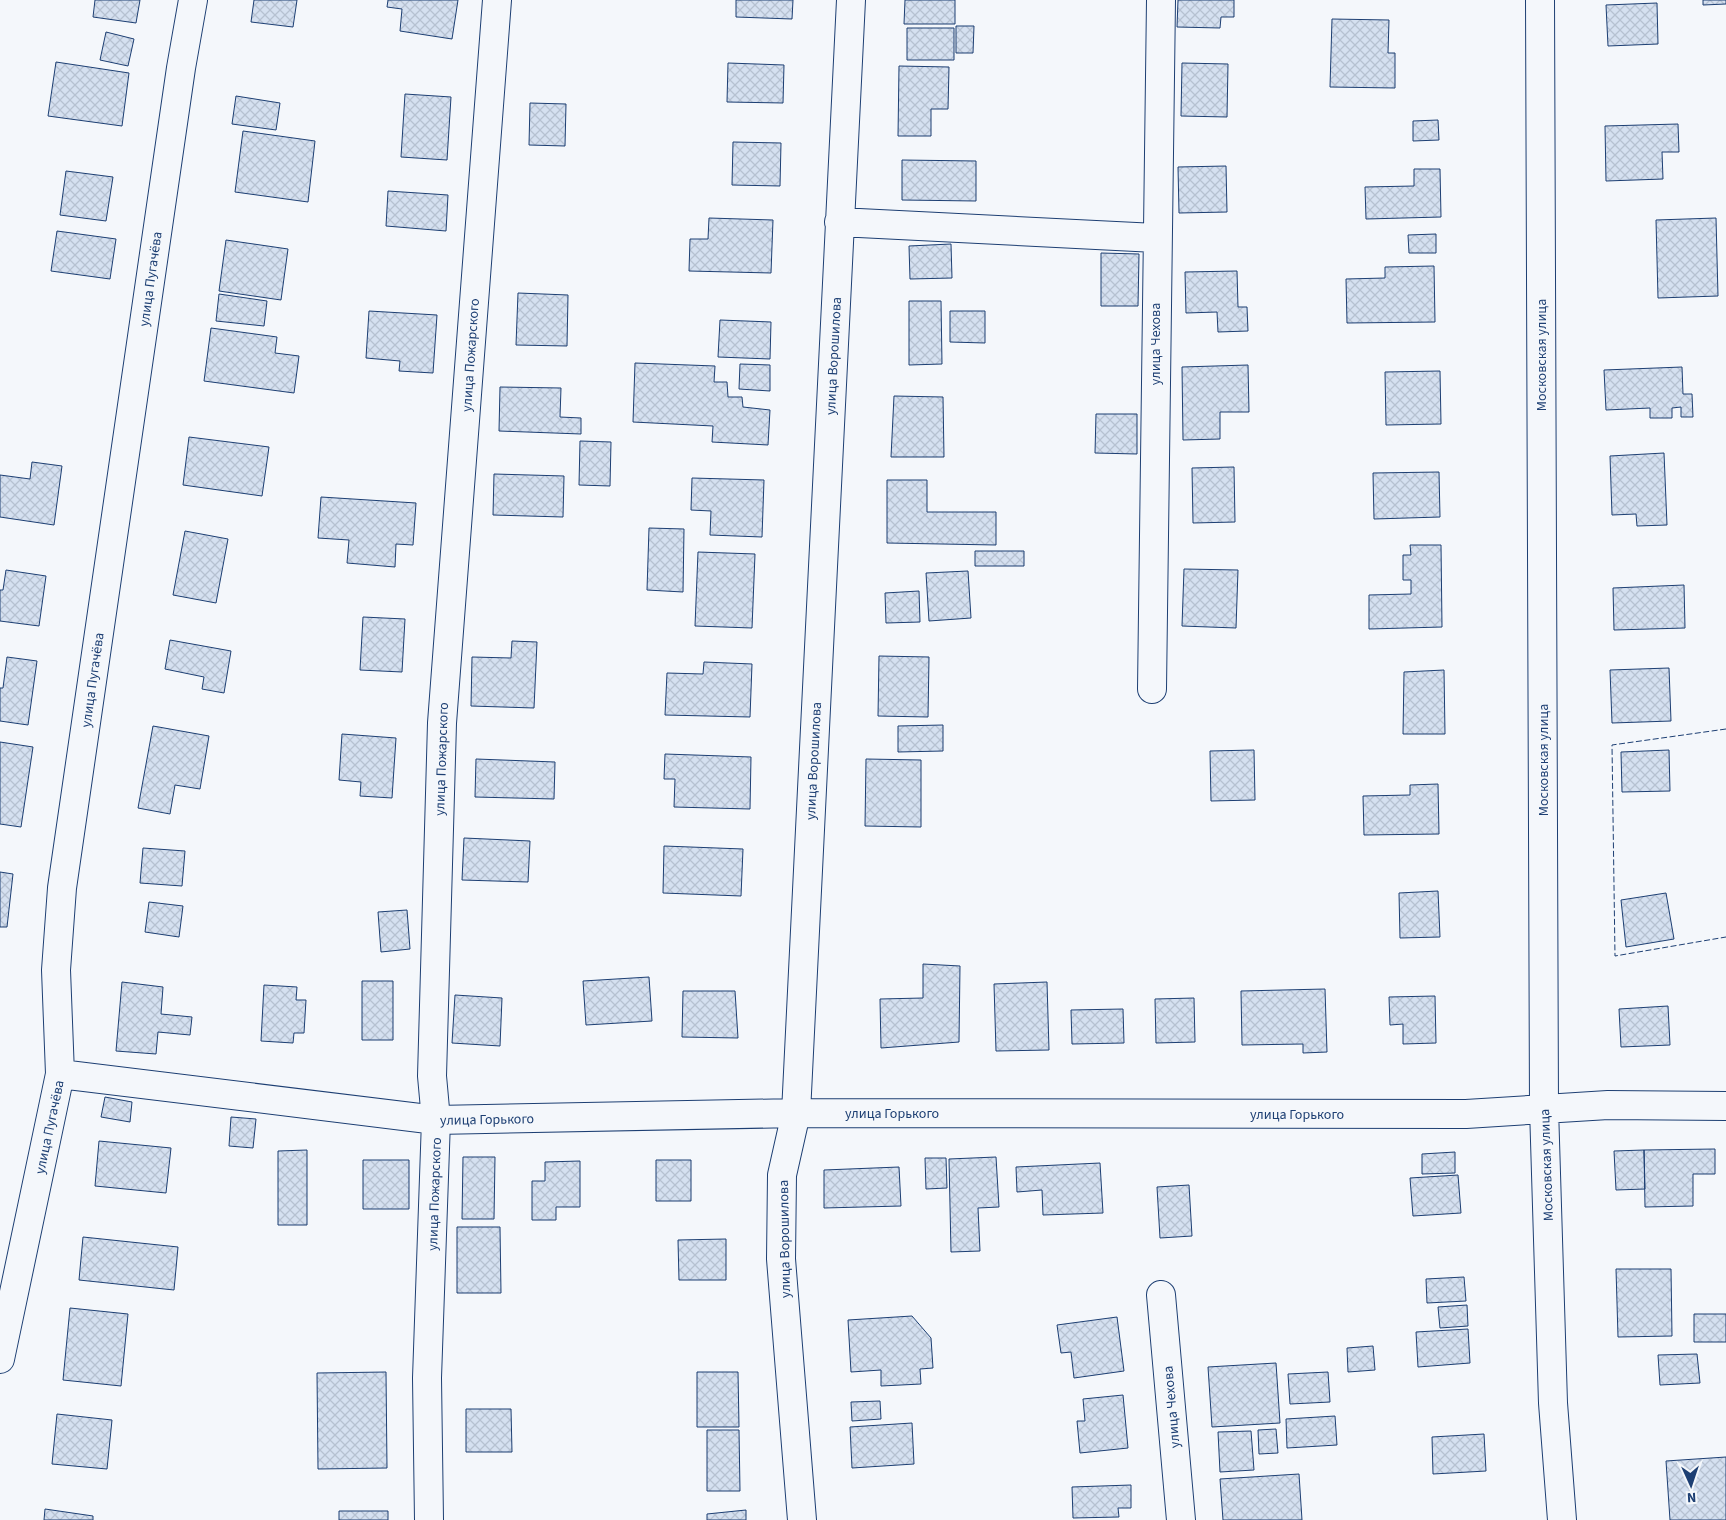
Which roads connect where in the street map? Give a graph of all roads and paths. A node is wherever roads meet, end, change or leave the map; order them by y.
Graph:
1 (193, 0) edge
2 (497, 0) edge
3 (851, 0) edge
4 (1161, 0) edge
5 (1540, 0) edge
6 (839, 222) junction
7 (1156, 238) junction
8 (1152, 689) dead end
9 (60, 1074) junction
10 (1726, 1106) edge
11 (1544, 1108) junction
12 (796, 1113) junction
13 (436, 1120) junction
14 (1161, 1295) dead end
15 (0, 1359) edge
16 (429, 1520) edge
17 (802, 1520) edge
18 (1181, 1520) edge
19 (1562, 1520) edge

1 - 9 street, улица Пугачёва
2 - 13 street, улица Пожарского
3 - 6 street, улица Ворошилова
4 - 7 street, улица Чехова
5 - 11 street, Московская улица
6 - 7 street
6 - 12 street, улица Ворошилова
7 - 8 street, улица Чехова
9 - 13 street, улица Горького
9 - 15 street, улица Пугачёва
10 - 11 street, улица Горького
11 - 12 street, улица Горького
11 - 19 street, Московская улица
12 - 13 street, улица Горького
12 - 17 street, улица Ворошилова
13 - 16 street, улица Пожарского
14 - 18 street, улица Чехова

